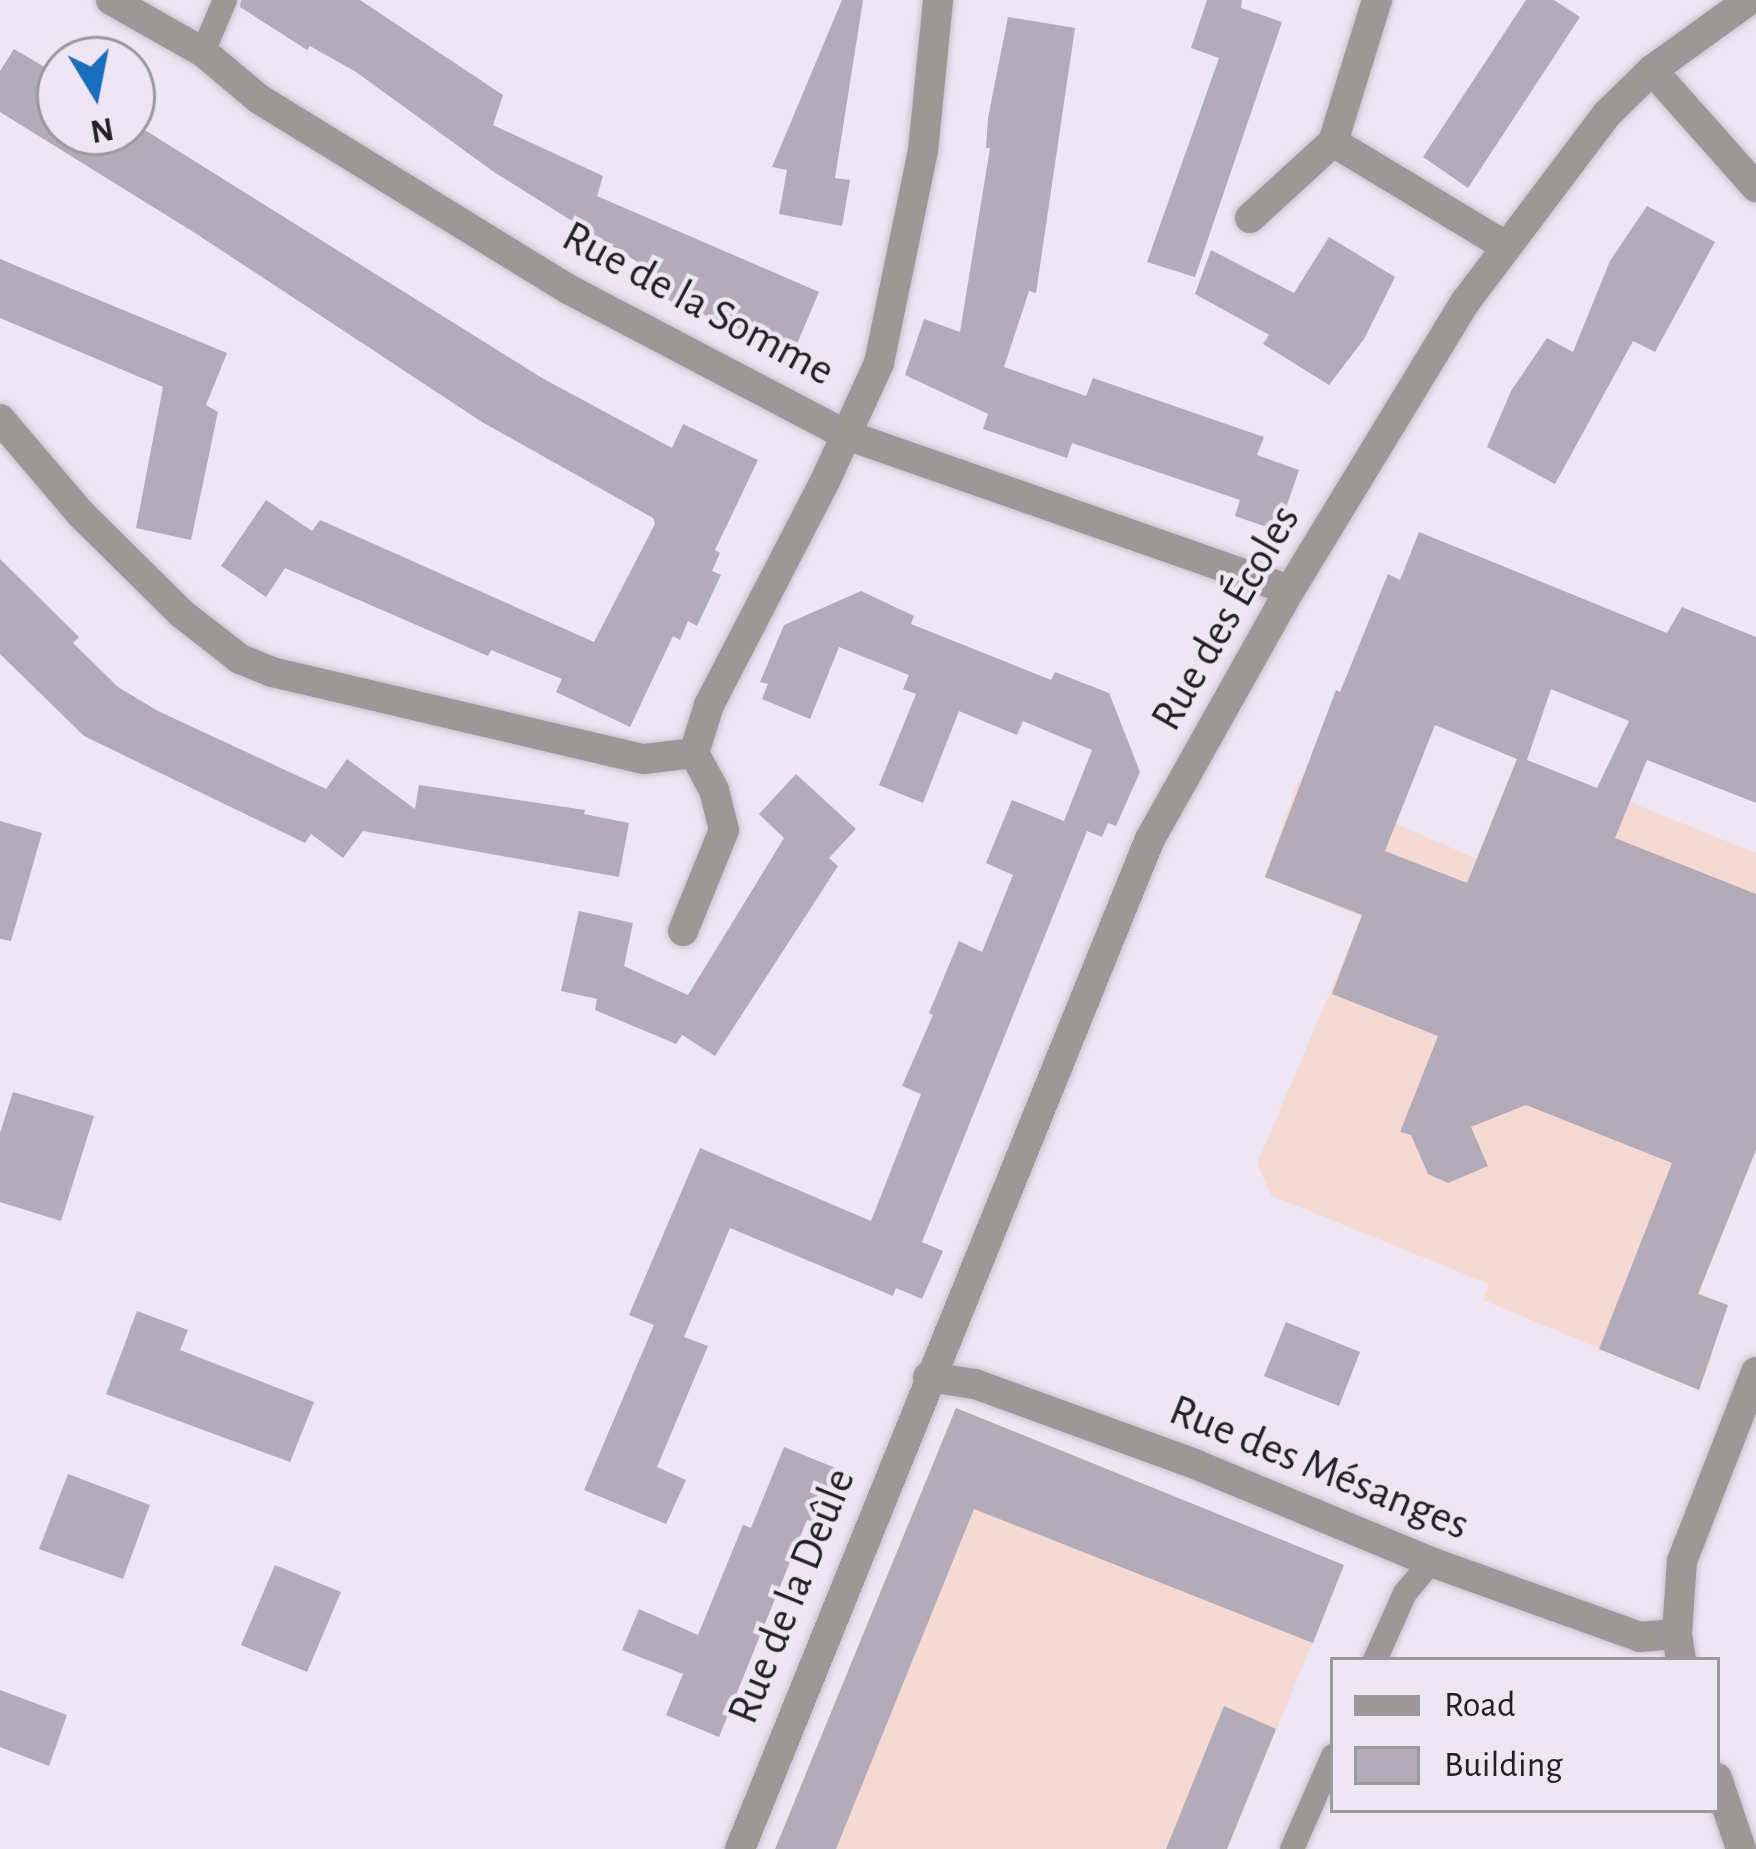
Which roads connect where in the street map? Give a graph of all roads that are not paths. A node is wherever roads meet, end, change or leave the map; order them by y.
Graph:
1 (111, 0) edge
2 (225, 0) edge
3 (938, 0) edge
4 (1377, 0) edge
5 (1749, 0) edge
6 (202, 52) junction
7 (1652, 70) junction
8 (1333, 142) junction
9 (1756, 187) edge
10 (1250, 218) dead end
11 (1507, 247) junction
12 (0, 419) edge
13 (844, 434) junction
14 (1290, 590) junction
15 (694, 753) junction
16 (683, 931) dead end
17 (1756, 1372) edge
18 (928, 1377) junction
19 (1431, 1562) junction
20 (1679, 1647) edge
21 (1376, 1657) edge
22 (1330, 1763) edge
23 (1720, 1787) edge
24 (740, 1849) edge
25 (1292, 1849) edge
26 (1741, 1849) edge

1 - 6 street, Rue de la Somme
2 - 6 lane
3 - 13 street
4 - 8 street
5 - 7 street, Rue des Écoles
6 - 13 street, Rue de la Somme
7 - 9 street
7 - 11 street, Rue des Écoles
8 - 10 street
8 - 11 street
11 - 14 street, Rue des Écoles
12 - 15 street
13 - 14 street, Rue de la Somme
13 - 15 street
14 - 18 street, Rue des Écoles
15 - 16 street
17 - 20 street
18 - 19 street, Rue des Mésanges
18 - 24 street, Rue de la Deûle
19 - 20 street, Rue des Mésanges
19 - 21 lane
22 - 25 lane
23 - 26 street

